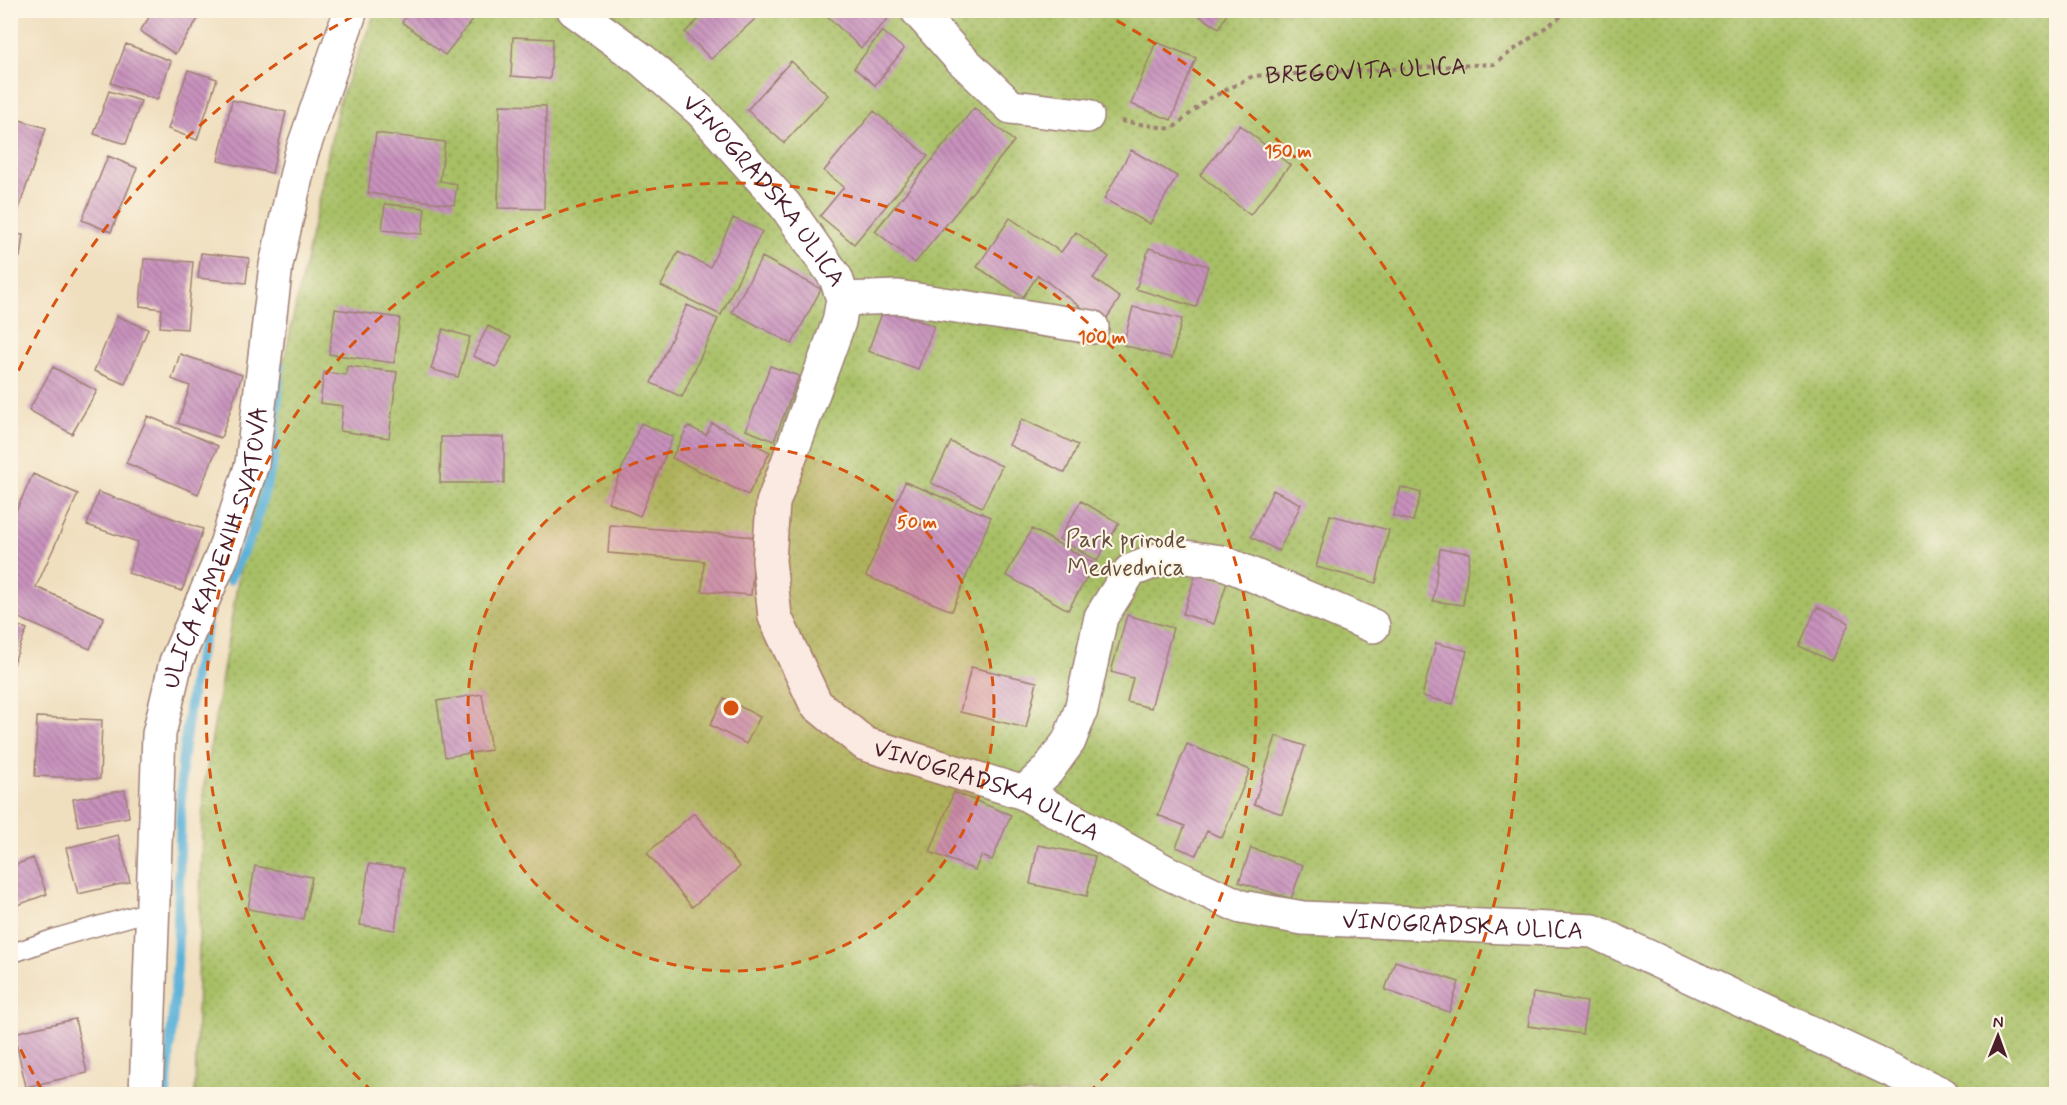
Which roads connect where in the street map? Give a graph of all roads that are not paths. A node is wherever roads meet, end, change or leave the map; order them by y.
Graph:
1 (351, 10) edge
2 (574, 10) edge
3 (917, 10) edge
4 (1087, 116) road end
5 (843, 299) junction
6 (1092, 327) dead end
7 (1372, 626) dead end
8 (1024, 793) junction
9 (154, 910) junction
10 (10, 954) edge
11 (146, 1095) edge
12 (1941, 1095) edge

1 - 9 street, ULICA KAMENIH SVATOVA
2 - 5 street, VINOGRADSKA ULICA
3 - 4 street
5 - 6 street
5 - 8 street, VINOGRADSKA ULICA
7 - 8 street
8 - 12 street, VINOGRADSKA ULICA
9 - 10 lane
9 - 11 street, ULICA KAMENIH SVATOVA

